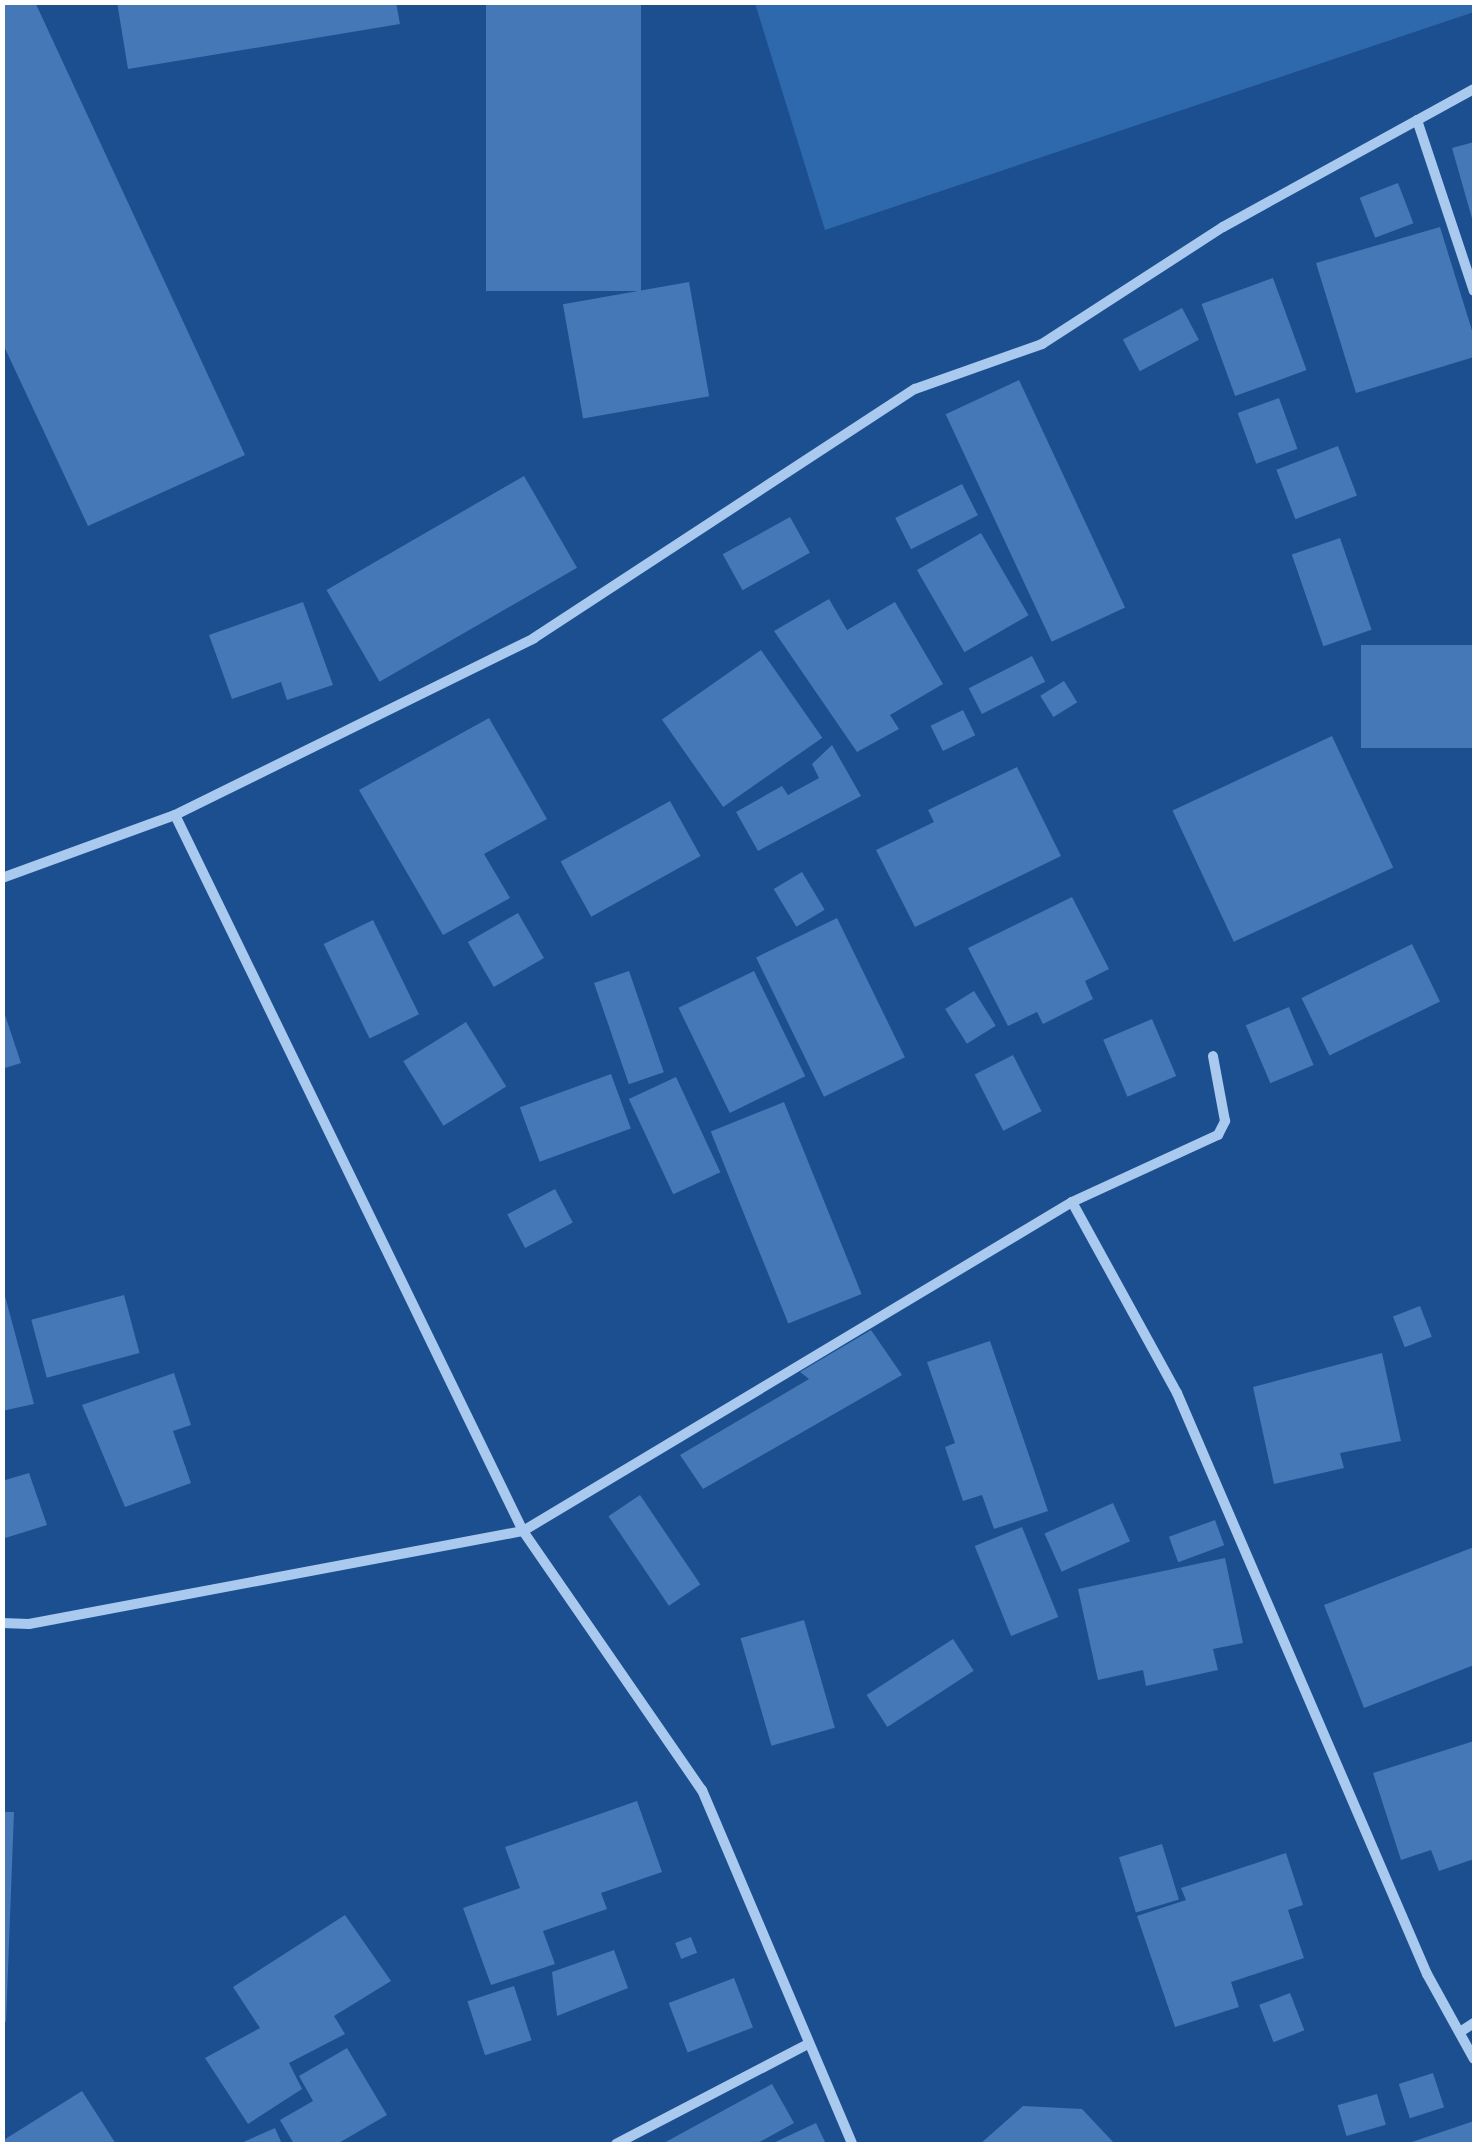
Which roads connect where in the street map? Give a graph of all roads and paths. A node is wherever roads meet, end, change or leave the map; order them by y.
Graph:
1 (1474, 88) edge
2 (1417, 120) junction
3 (1474, 291) edge
4 (175, 815) junction
5 (2, 878) edge
6 (1213, 1056) dead end
7 (1072, 1202) junction
8 (523, 1531) junction
9 (2, 1623) edge
10 (1474, 2023) edge
11 (1460, 2032) junction
12 (806, 2045) junction
13 (1474, 2059) edge
14 (616, 2144) edge
15 (852, 2144) edge

1 - 2 street
2 - 3 street
2 - 4 street
4 - 5 street
4 - 8 street
6 - 7 street
7 - 8 street
7 - 11 street
8 - 9 street
8 - 12 street
10 - 11 street
11 - 13 street
12 - 14 street
12 - 15 street

